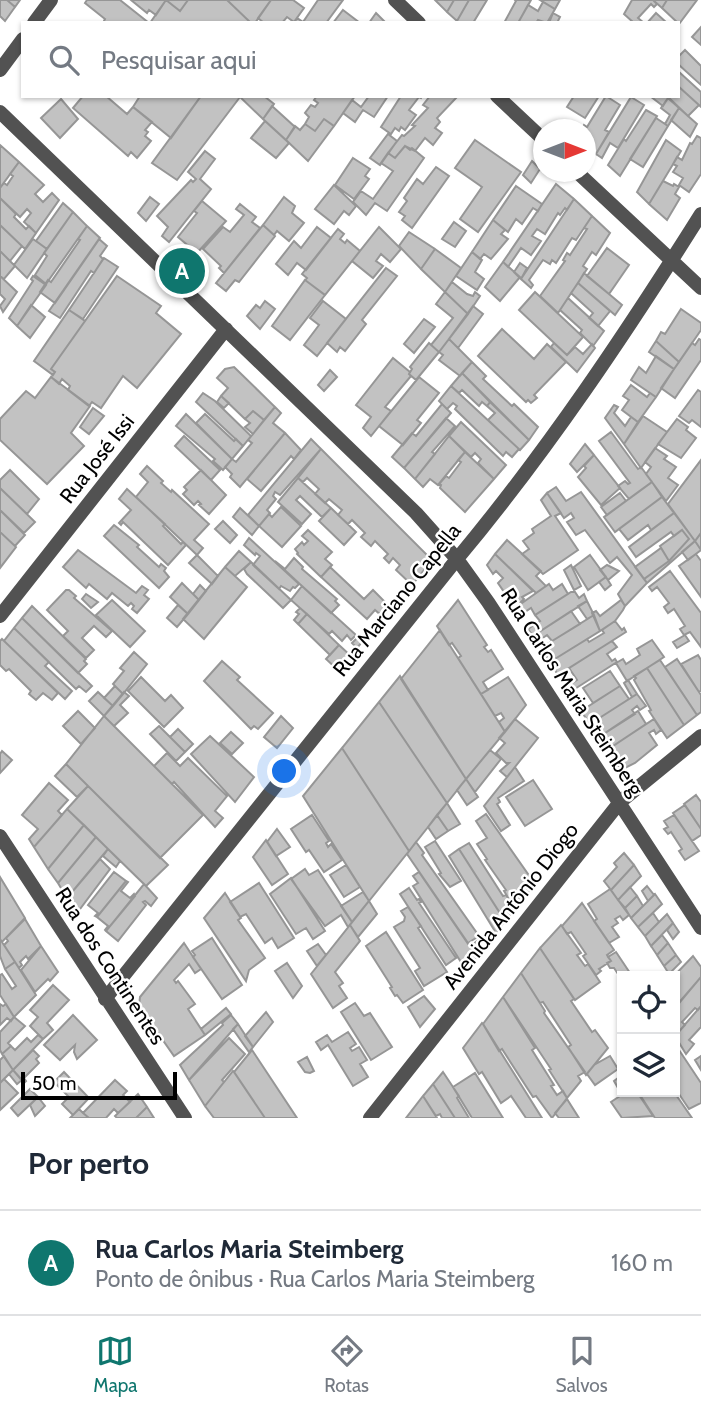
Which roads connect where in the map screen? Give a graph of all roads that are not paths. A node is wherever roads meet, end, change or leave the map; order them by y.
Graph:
1 (51, 0) edge
2 (395, 0) edge
3 (35, 21) edge
4 (417, 21) edge
5 (21, 41) edge
6 (0, 70) edge
7 (499, 98) edge
8 (0, 112) edge
9 (533, 130) edge
10 (588, 182) edge
11 (701, 214) edge
12 (671, 261) junction
13 (701, 288) edge
14 (226, 329) junction
15 (457, 559) junction
16 (0, 616) edge
17 (701, 736) edge
18 (620, 802) junction
19 (0, 836) edge
20 (701, 928) edge
21 (105, 999) junction
22 (185, 1118) edge
23 (370, 1118) edge

1 - 3 street
2 - 4 street
5 - 6 street
7 - 9 street
8 - 14 street, Rua Carlos Maria Steimberg
10 - 12 street
11 - 12 street, Rua Marciano Capella
12 - 13 street
12 - 15 street, Rua Marciano Capella
14 - 15 street, Rua Carlos Maria Steimberg
14 - 16 street, Rua José Issi
15 - 18 street, Rua Carlos Maria Steimberg
15 - 21 street, Rua Marciano Capella
17 - 18 street, Avenida Antônio Diogo
18 - 20 street, Rua Carlos Maria Steimberg
18 - 23 street, Avenida Antônio Diogo
19 - 21 street, Rua dos Continentes
21 - 22 street, Rua dos Continentes

